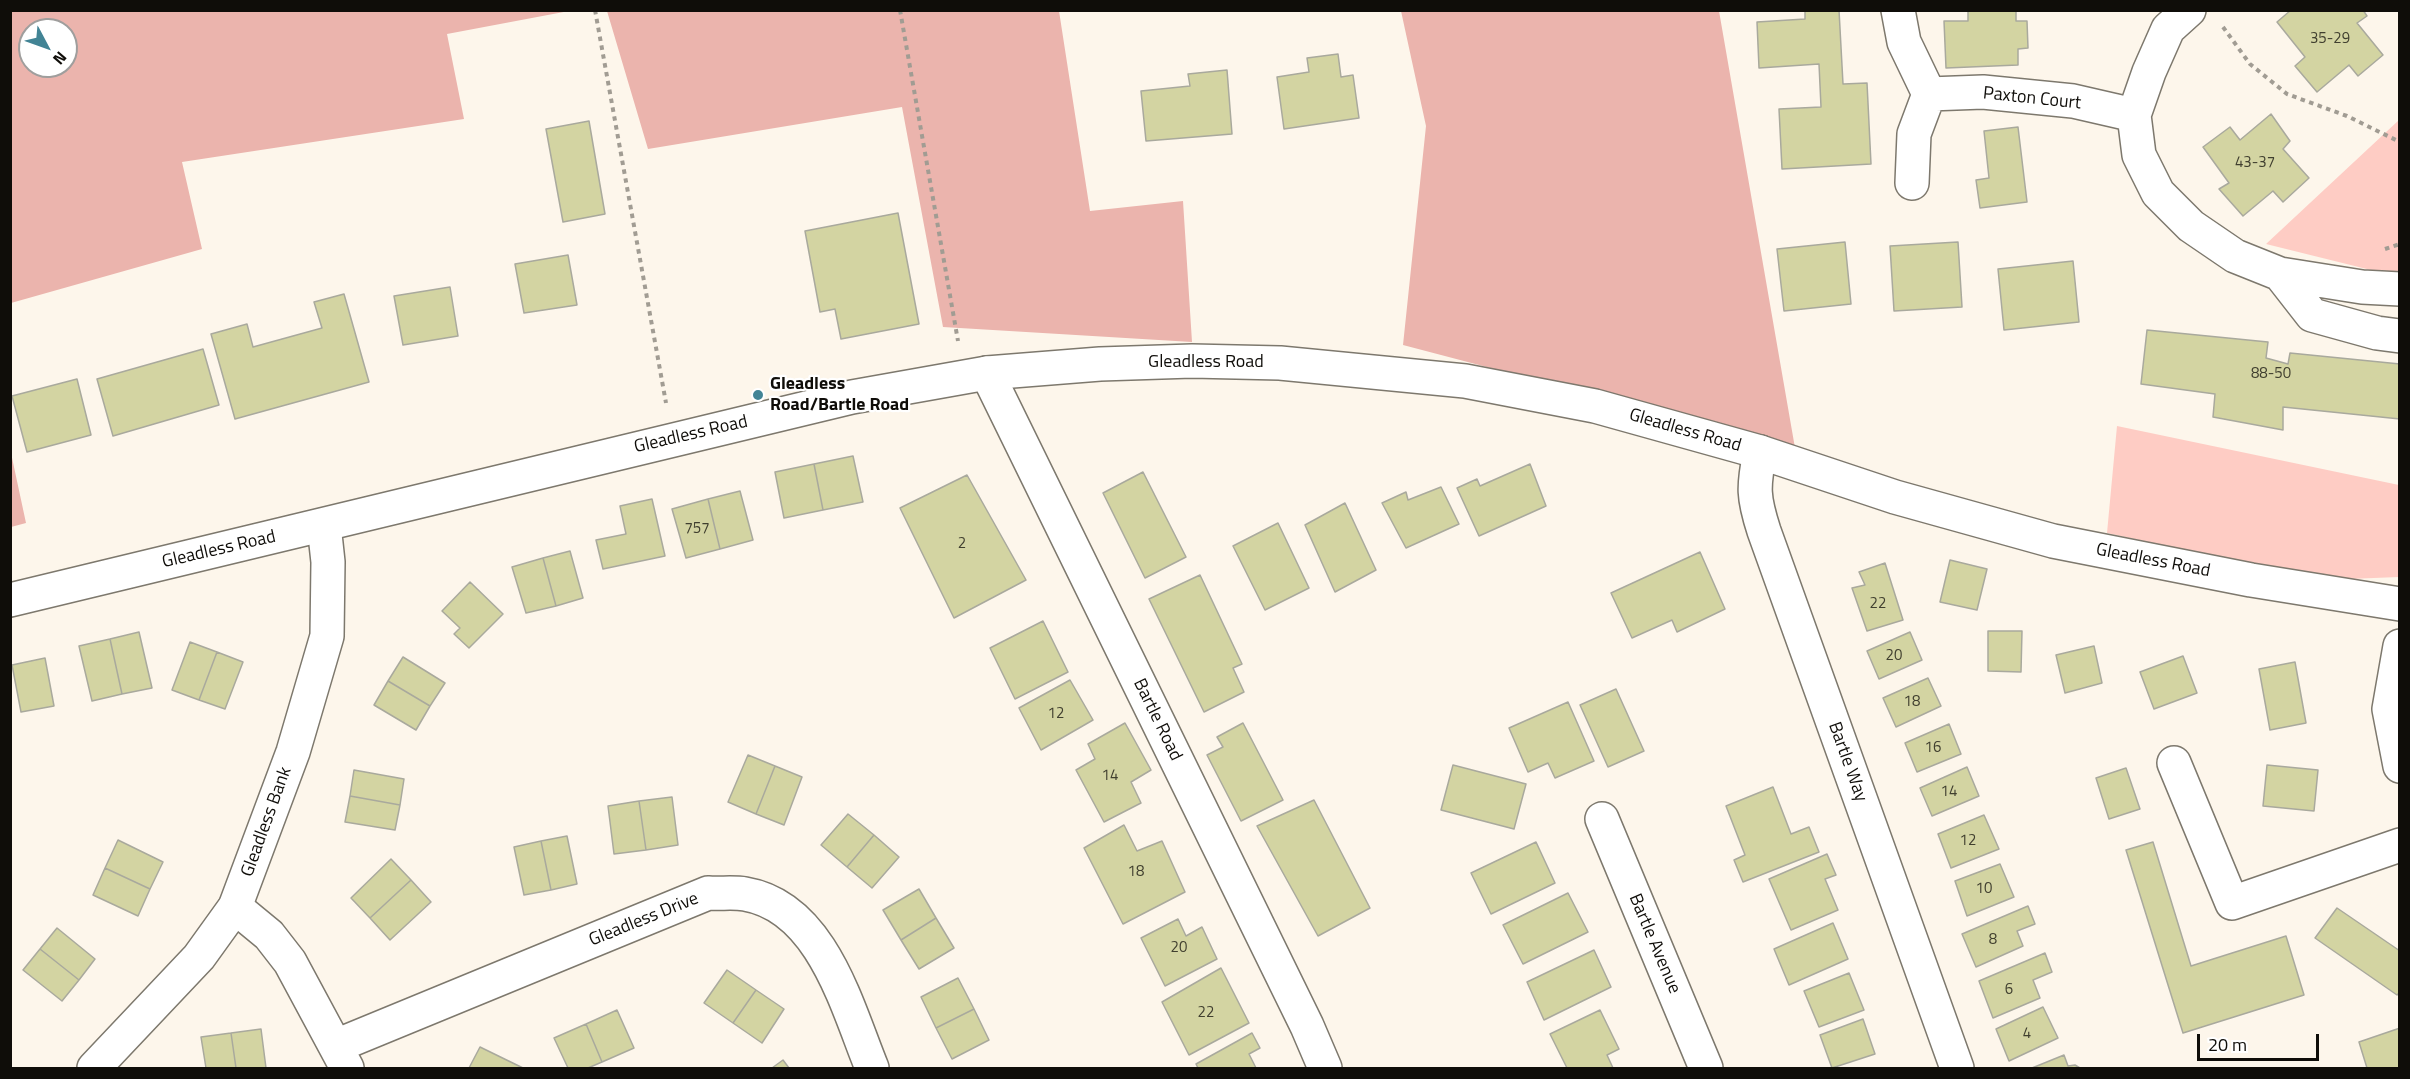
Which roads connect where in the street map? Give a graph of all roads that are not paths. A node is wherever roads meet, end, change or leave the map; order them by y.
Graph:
1 (1898, 10) edge
2 (2189, 10) edge
3 (1929, 94) junction
4 (2134, 115) junction
5 (1911, 183) dead end
6 (2280, 274) junction
7 (2400, 289) edge
8 (2400, 336) edge
9 (976, 375) junction
10 (1760, 452) junction
11 (324, 525) junction
12 (10, 600) edge
13 (2400, 604) edge
14 (2400, 646) edge
15 (2174, 763) dead end
16 (2400, 766) edge
17 (1602, 819) dead end
18 (2400, 845) edge
19 (235, 907) junction
20 (342, 1057) edge
21 (94, 1068) edge
22 (872, 1068) edge
23 (1325, 1068) edge
24 (1706, 1068) edge
25 (1958, 1068) edge

1 - 3 street
2 - 4 street
3 - 4 street, Paxton Court
3 - 5 street
4 - 6 street
6 - 7 street
6 - 8 street
9 - 10 street, Gleadless Road
9 - 11 street, Gleadless Road
9 - 23 street, Bartle Road
10 - 13 street, Gleadless Road
10 - 25 street, Bartle Way
11 - 12 street, Gleadless Road
11 - 19 street, Gleadless Bank
14 - 16 street
15 - 18 street
17 - 24 street, Bartle Avenue
19 - 20 street
19 - 21 street, Gleadless Bank
20 - 22 street, Gleadless Drive

